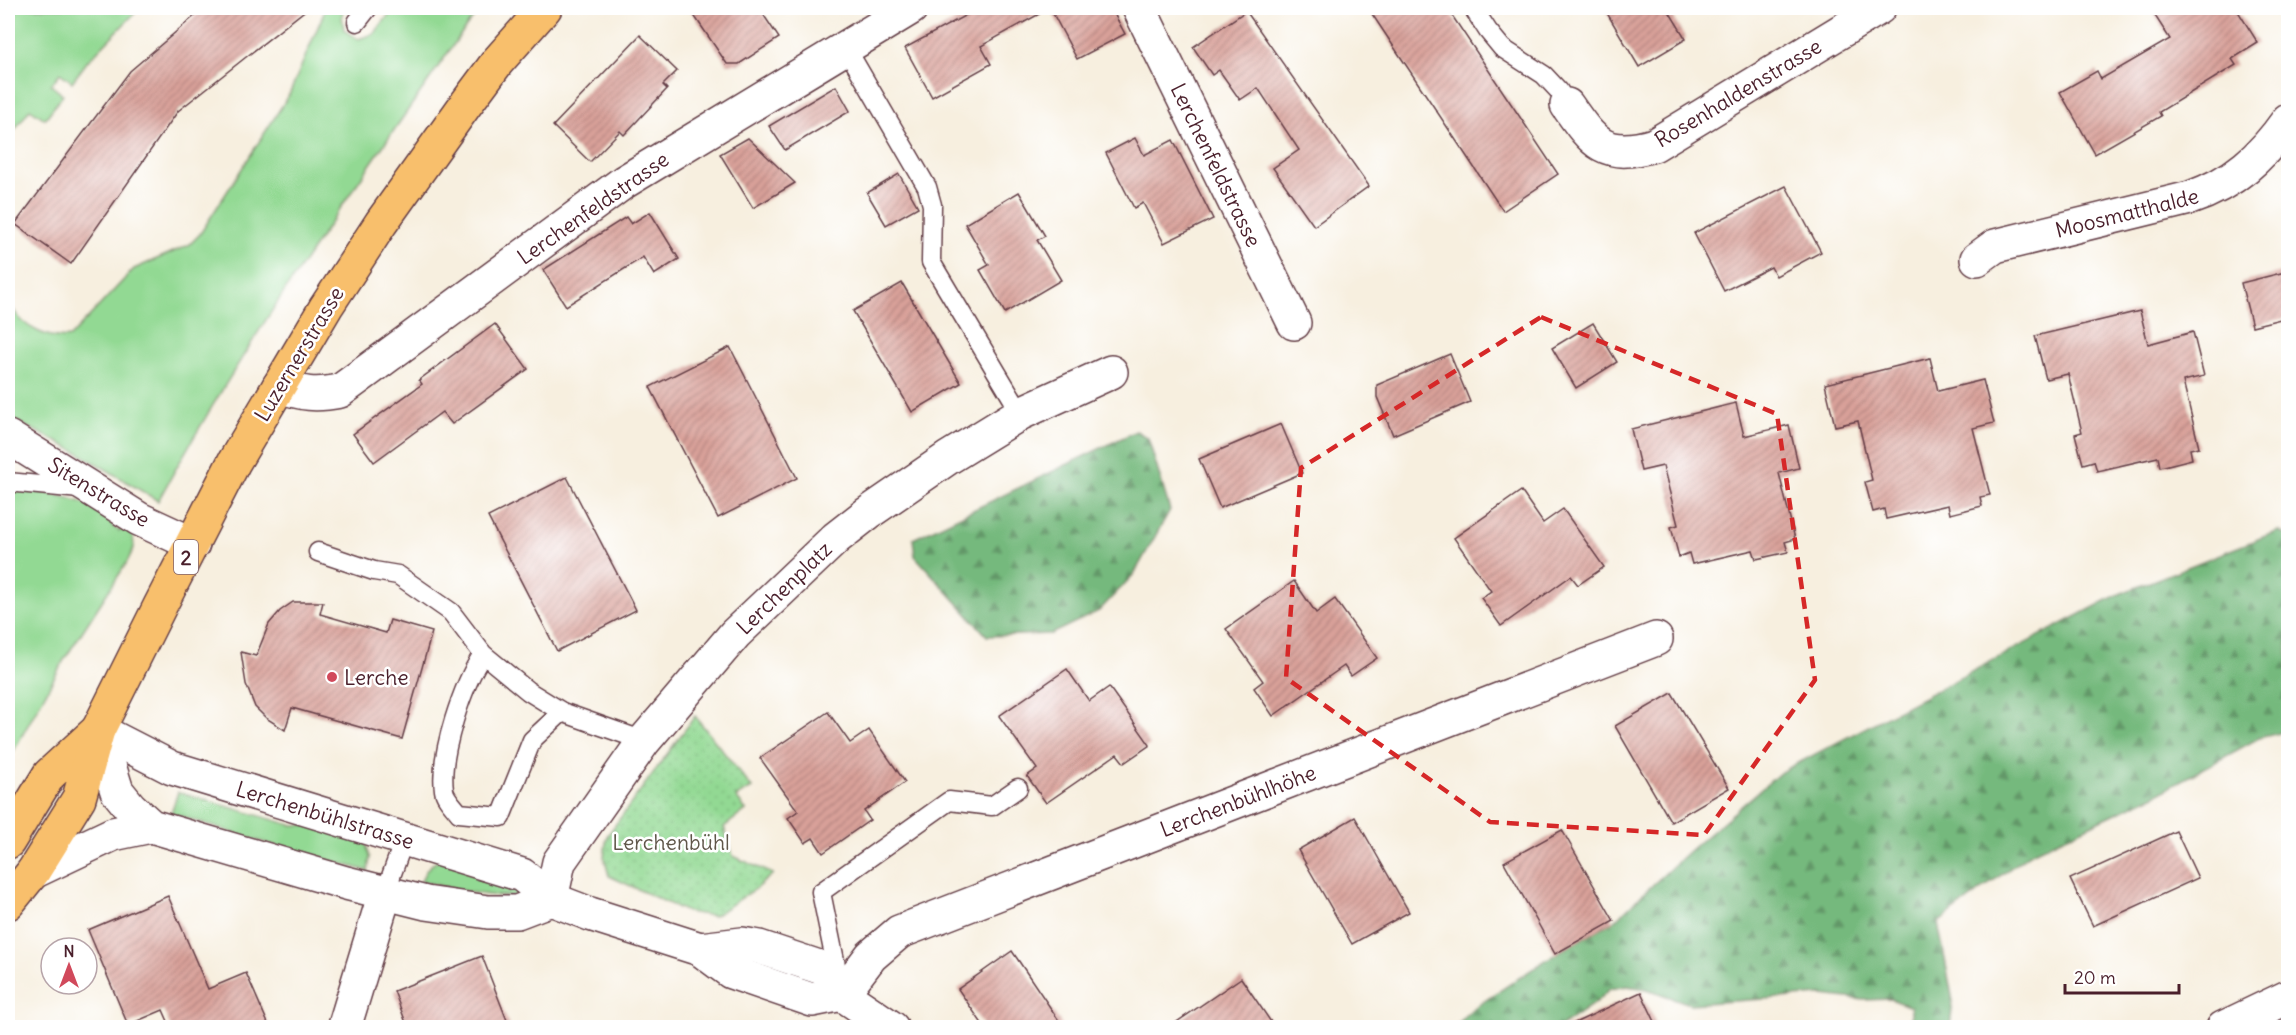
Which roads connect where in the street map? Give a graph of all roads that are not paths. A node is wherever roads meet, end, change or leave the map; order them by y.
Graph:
1 (545, 8) edge
2 (911, 8) edge
3 (1139, 8) edge
4 (1473, 8) edge
5 (1879, 8) edge
6 (845, 46) junction
7 (1568, 105) joint
8 (2289, 120) edge
9 (1977, 259) dead end
10 (1294, 323) dead end
11 (1111, 372) dead end
12 (279, 386) junction
13 (1021, 413) junction
14 (8, 437) edge
15 (8, 482) edge
16 (91, 487) junction
17 (193, 544) junction
18 (318, 552) dead end
19 (1656, 639) dead end
20 (483, 654) junction
21 (562, 712) junction
22 (98, 730) junction
23 (644, 741) junction
24 (1018, 788) dead end
25 (151, 826) junction
26 (404, 840) junction
27 (8, 842) edge
28 (33, 872) junction
29 (385, 893) junction
30 (551, 898) junction
31 (8, 903) edge
32 (842, 994) junction
33 (2289, 997) edge
34 (344, 1028) edge
35 (892, 1028) edge
36 (2223, 1028) edge

1 - 12 main road, Luzernerstrasse / 2
2 - 6 street, Lerchenfeldstrasse
3 - 10 street, Lerchenfeldstrasse
4 - 7 lane, Rosenhaldenstrasse
5 - 7 street, Rosenhaldenstrasse
6 - 12 street, Lerchenfeldstrasse
6 - 13 lane
8 - 9 street, Moosmatthalde
11 - 13 street, Lerchenplatz
12 - 17 main road, Luzernerstrasse / 2
13 - 23 street, Lerchenplatz
14 - 16 street, Sitenstrasse
15 - 16 lane
16 - 17 street, Sitenstrasse
17 - 22 main road, Luzernerstrasse / 2
18 - 20 lane
19 - 32 street, Lerchenbühlhöhe
20 - 21 lane
20 - 21 lane
21 - 23 lane
22 - 25 street
22 - 26 street, Lerchenbühlstrasse
22 - 27 main road, Luzernerstrasse / 2
22 - 28 main road, Luzernerstrasse
23 - 30 street, Lerchenplatz
24 - 32 lane
25 - 28 street
25 - 29 street
26 - 29 lane
26 - 30 street, Lerchenbühlstrasse
28 - 31 main road, Luzernerstrasse
29 - 30 street
29 - 34 street
30 - 32 street, Lerchenbühlstrasse
32 - 35 street
33 - 36 street

